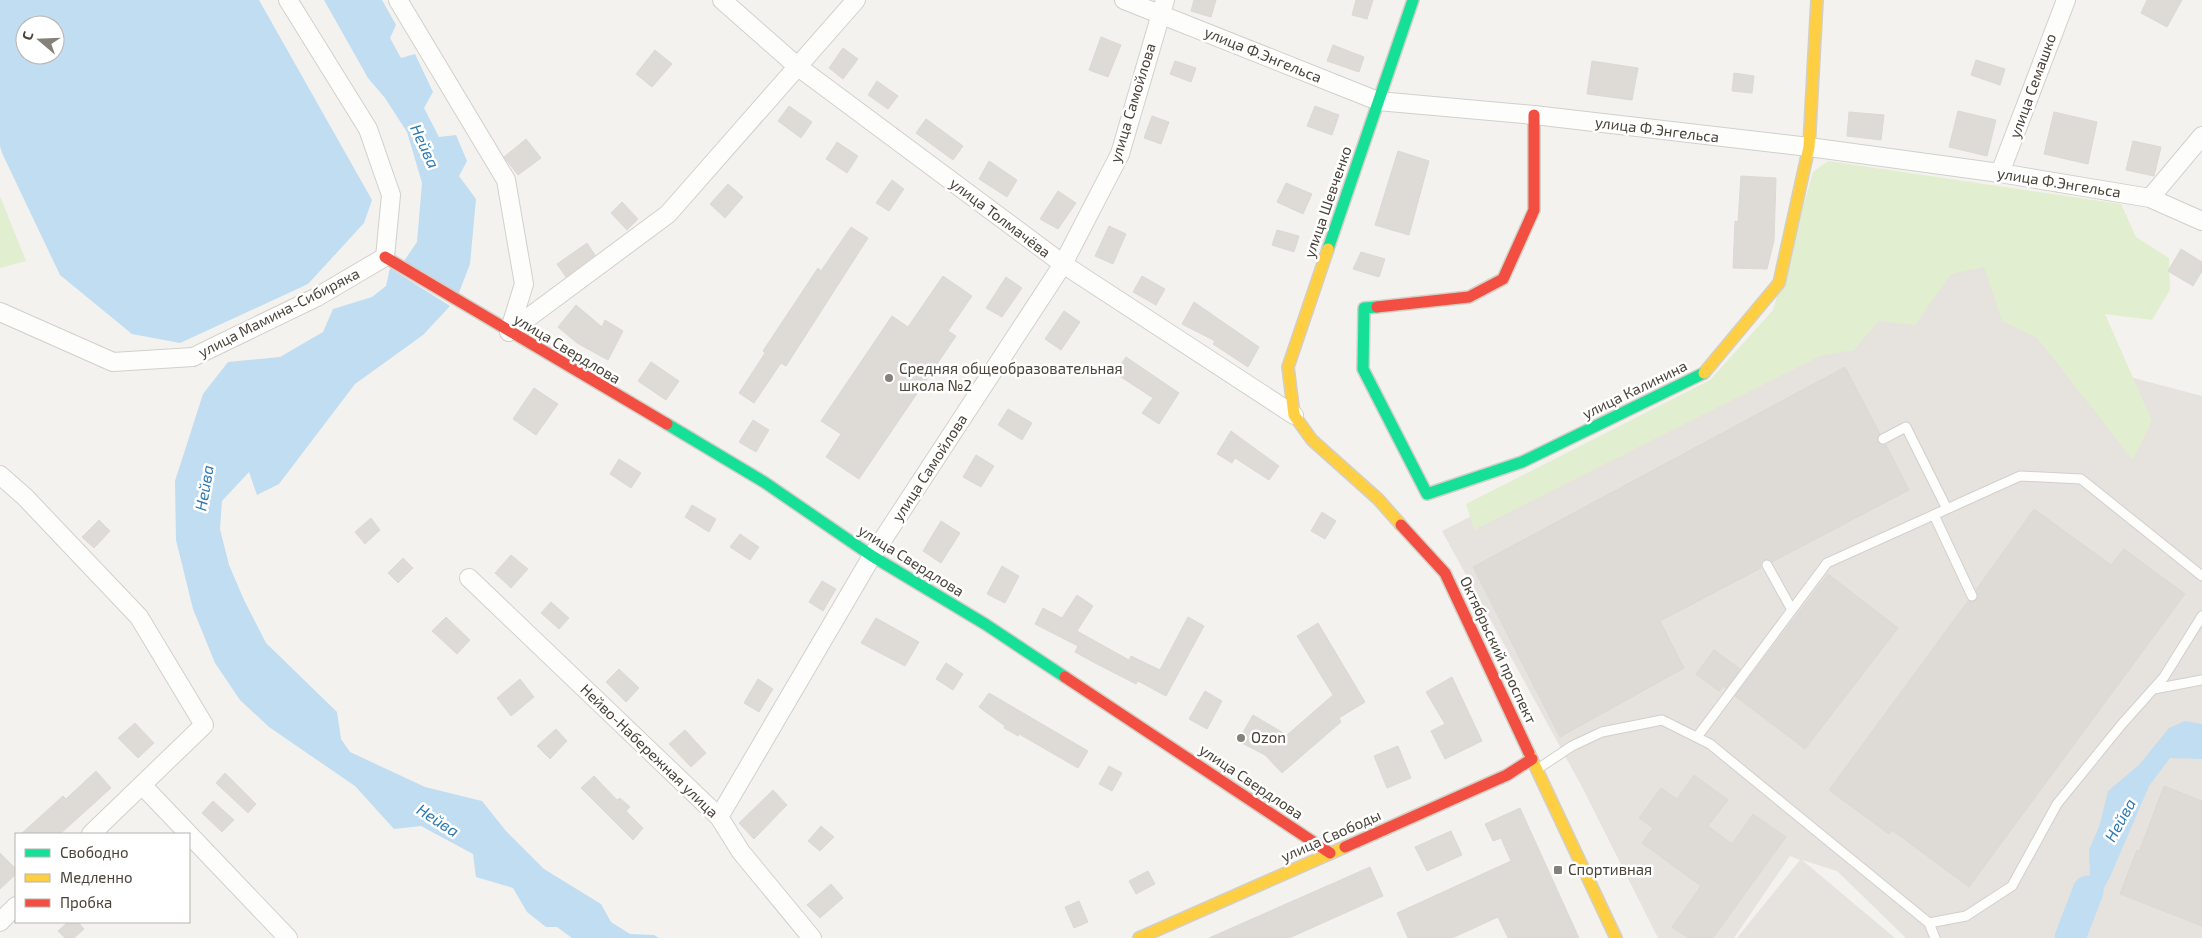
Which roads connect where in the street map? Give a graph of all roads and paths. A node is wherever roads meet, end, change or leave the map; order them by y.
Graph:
1 (288, 0) edge
2 (398, 0) edge
3 (722, 0) edge
4 (856, 0) edge
5 (1124, 0) edge
6 (1413, 0) edge
7 (1817, 0) edge
8 (2066, 0) edge
9 (1162, 7) edge
10 (797, 66) junction
11 (1378, 101) junction
12 (1534, 115) junction
13 (2202, 136) edge
14 (1808, 148) junction
15 (2000, 173) junction
16 (2150, 198) junction
17 (2202, 220) edge
18 (384, 257) junction
19 (1063, 264) junction
20 (0, 312) edge
21 (509, 332) junction
22 (1294, 415) junction
23 (1883, 439) dead end
24 (0, 476) edge
25 (1948, 509) junction
26 (1934, 515) junction
27 (872, 556) junction
28 (1767, 565) dead end
29 (2202, 576) edge
30 (469, 578) dead end
31 (1972, 596) dead end
32 (1792, 610) junction
33 (2202, 616) edge
34 (2202, 680) edge
35 (2154, 689) junction
36 (1697, 737) junction
37 (1534, 764) junction
38 (142, 785) junction
39 (719, 817) junction
40 (92, 833) edge
41 (188, 833) edge
42 (190, 835) edge
43 (1330, 853) junction
44 (15, 907) edge
45 (0, 922) edge
46 (1929, 923) junction
47 (288, 938) edge
48 (812, 938) edge
49 (1139, 938) edge
50 (1616, 938) edge
51 (1935, 938) edge

1 - 18 street
2 - 21 street
3 - 10 street, улица Толмачёва
4 - 10 street
5 - 9 street, улица Ф.Энгельса
6 - 11 street, улица Шевченко
7 - 14 street, улица Калинина
8 - 15 street, улица Семашко
9 - 11 street, улица Ф.Энгельса
9 - 19 street, улица Самойлова
10 - 19 street, улица Толмачёва
10 - 21 street
11 - 12 street, улица Ф.Энгельса
11 - 22 street, улица Шевченко
12 - 14 street, улица Ф.Энгельса
12 - 14 street, улица Калинина
13 - 16 street
14 - 15 street, улица Ф.Энгельса
15 - 16 street, улица Ф.Энгельса
16 - 17 street, улица Ф.Энгельса
18 - 20 street, улица Мамина-Сибиряка
18 - 21 street, улица Свердлова
19 - 22 street, улица Толмачёва
19 - 27 street, улица Самойлова
21 - 27 street, улица Свердлова
22 - 37 street, Октябрьский проспект
23 - 25 lane
24 - 38 street
25 - 26 lane
25 - 29 lane
26 - 31 lane
26 - 32 lane
27 - 39 street, улица Самойлова
27 - 43 street, улица Свердлова
28 - 32 lane
30 - 39 street, Нейво-Набережная улица
32 - 36 lane
33 - 35 lane
34 - 35 lane
35 - 46 lane
36 - 37 lane
36 - 46 lane
37 - 43 street, улица Свободы
37 - 50 street, Октябрьский проспект
38 - 40 street
38 - 41 street
39 - 48 street, Нейво-Набережная улица
42 - 47 street
43 - 49 street, улица Свободы
44 - 45 street
46 - 51 lane

